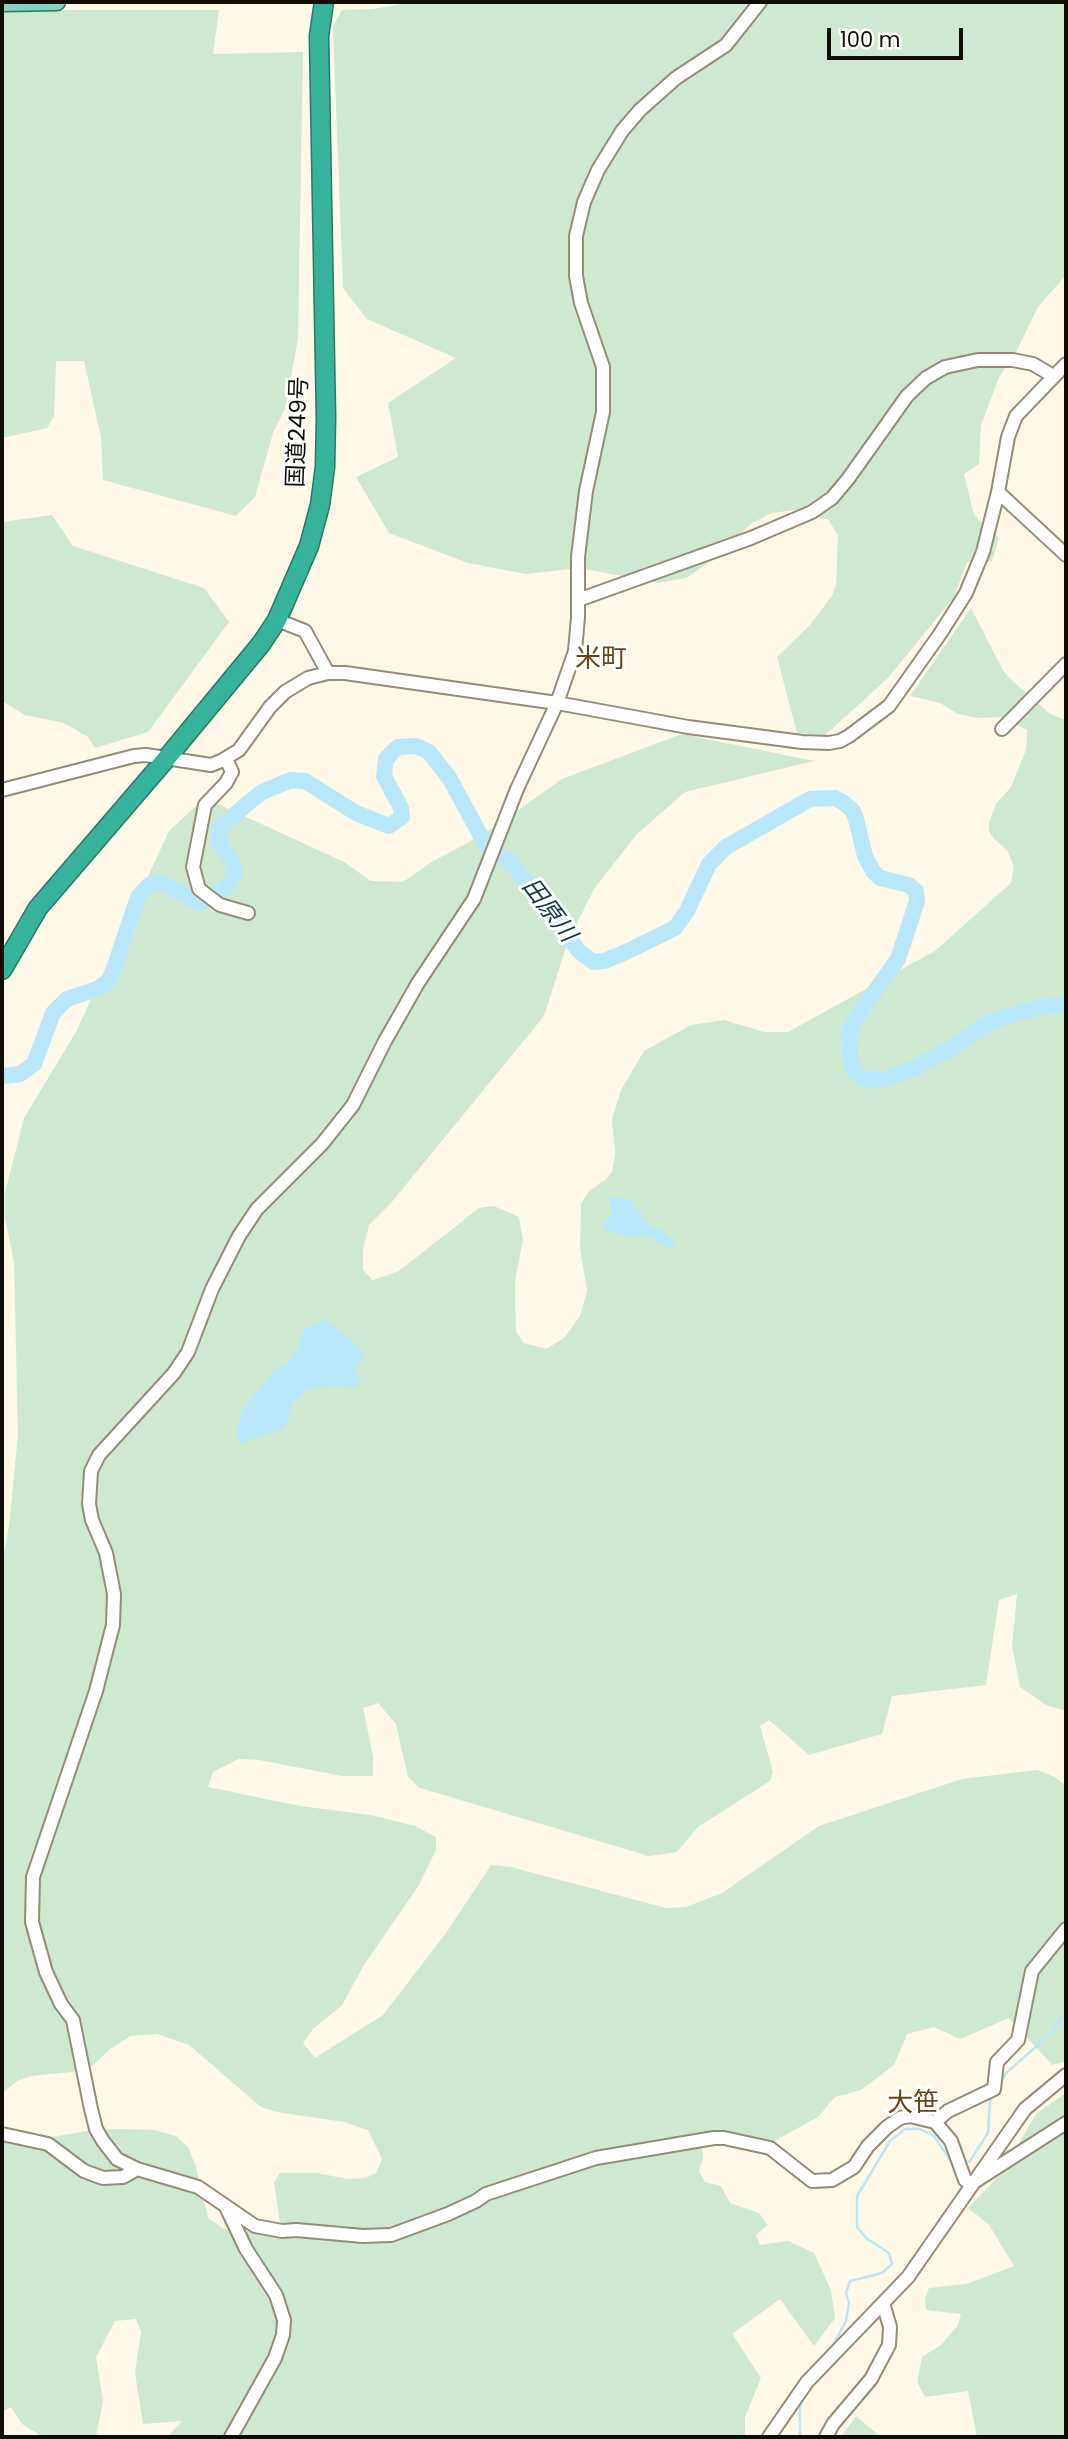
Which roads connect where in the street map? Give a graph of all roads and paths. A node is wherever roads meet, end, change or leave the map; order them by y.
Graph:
1 (57, 2) edge
2 (324, 2) edge
3 (760, 2) edge
4 (2, 3) edge
5 (1066, 363) edge
6 (1053, 376) junction
7 (998, 492) junction
8 (1066, 555) edge
9 (578, 600) junction
10 (278, 620) junction
11 (1066, 664) edge
12 (328, 673) junction
13 (557, 703) junction
14 (1002, 729) dead end
15 (166, 759) junction
16 (226, 759) junction
17 (2, 790) edge
18 (248, 913) dead end
19 (2, 970) edge
20 (1066, 1929) edge
21 (1066, 2076) edge
22 (935, 2122) junction
23 (1066, 2123) edge
24 (2, 2134) edge
25 (137, 2169) junction
26 (968, 2182) junction
27 (226, 2207) junction
28 (883, 2304) junction
29 (231, 2437) edge
30 (769, 2437) edge
31 (826, 2437) edge

1 - 4 main road
2 - 10 highway, 国道249号
3 - 9 street
5 - 6 street
6 - 7 street
6 - 9 street
7 - 8 street
7 - 13 street
9 - 13 street
10 - 12 street
10 - 15 highway, 国道249号
11 - 14 street
12 - 13 street
12 - 16 street
13 - 25 street
15 - 16 street
15 - 17 street
15 - 19 highway, 国道249号
16 - 18 street
20 - 22 street
21 - 26 street
22 - 26 street
22 - 27 street
23 - 26 street
24 - 25 street
25 - 27 street
26 - 28 street
27 - 29 street
28 - 30 street
28 - 31 street

